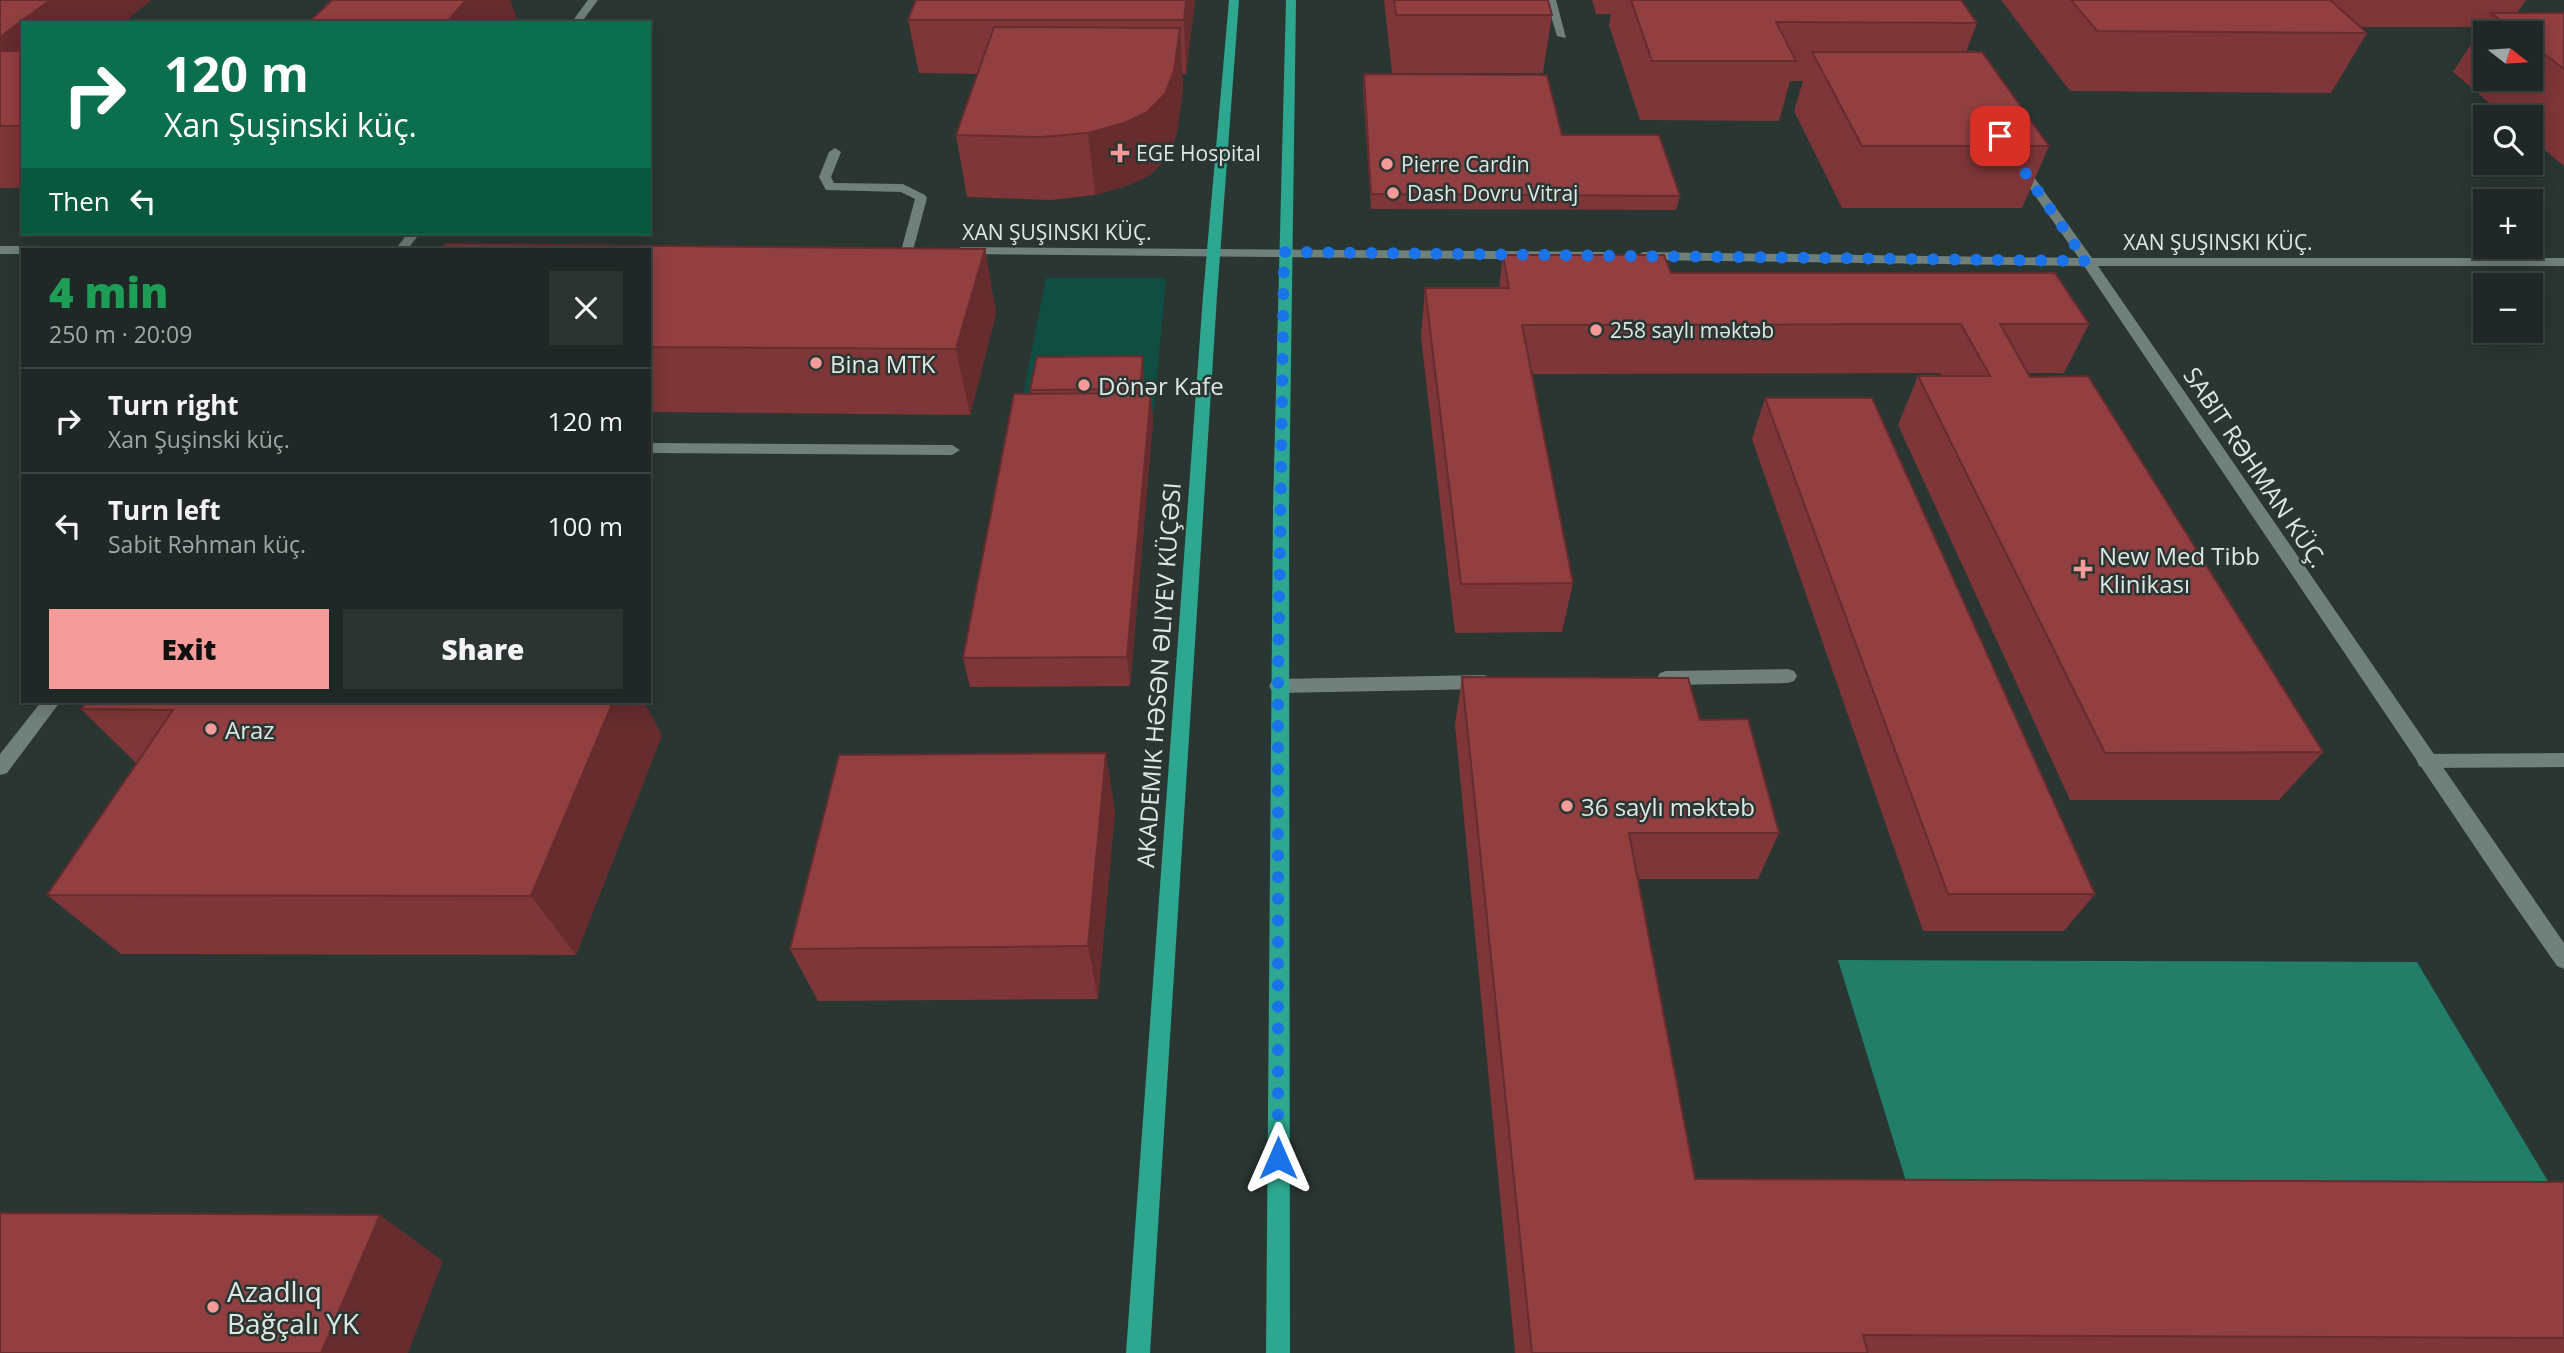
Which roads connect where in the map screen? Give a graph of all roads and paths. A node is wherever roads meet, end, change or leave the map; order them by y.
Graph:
1 (593, 0) edge
2 (1234, 0) edge
3 (1291, 0) edge
4 (1551, 0) edge
5 (577, 21) edge
6 (1562, 36) dead end
7 (2008, 148) edge
8 (835, 152) dead end
9 (0, 250) edge
10 (21, 250) edge
11 (907, 251) edge
12 (948, 251) edge
13 (1214, 252) junction
14 (1284, 252) junction
15 (2086, 261) junction
16 (2564, 262) edge
17 (651, 448) edge
18 (951, 450) dead end
19 (1788, 676) dead end
20 (1648, 679) edge
21 (1508, 682) edge
22 (1278, 686) junction
23 (50, 703) edge
24 (2564, 760) edge
25 (2426, 761) junction
26 (0, 768) edge
27 (2564, 960) edge
28 (1138, 1353) edge
29 (1278, 1353) edge

1 - 5 street
2 - 13 main road, AKADEMIK HƏSƏN ƏLIYEV KÜÇƏSI
3 - 14 main road
4 - 6 street
7 - 15 street, SABIT RƏHMAN KÜÇ.
8 - 11 street
9 - 10 street
12 - 13 street, XAN ŞUŞINSKI KÜÇ.
13 - 14 street, XAN ŞUŞINSKI KÜÇ.
13 - 28 main road, AKADEMIK HƏSƏN ƏLIYEV KÜÇƏSI
14 - 15 street, XAN ŞUŞINSKI KÜÇ.
14 - 22 main road
15 - 16 street, XAN ŞUŞINSKI KÜÇ.
15 - 25 street, SABIT RƏHMAN KÜÇ.
17 - 18 street
19 - 20 street
21 - 22 street
22 - 29 main road
23 - 26 street
24 - 25 street
25 - 27 street, SABIT RƏHMAN KÜÇ.

